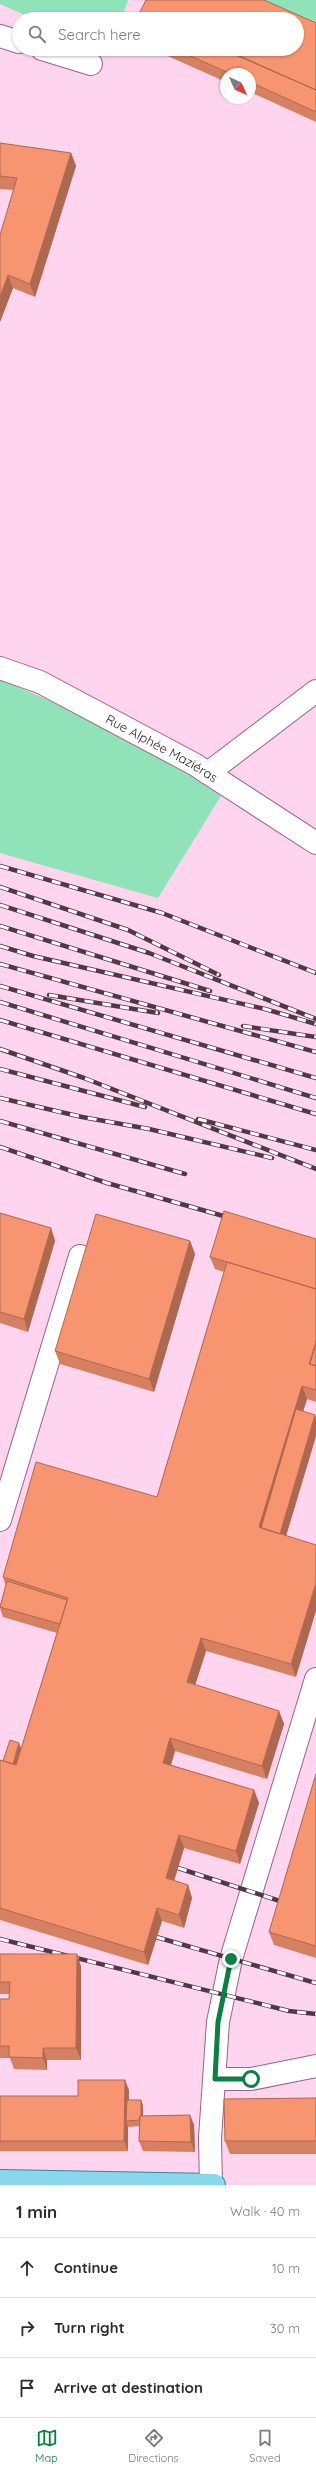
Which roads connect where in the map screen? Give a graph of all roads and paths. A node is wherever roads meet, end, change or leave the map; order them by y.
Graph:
1 (0, 36) edge
2 (12, 40) edge
3 (65, 56) edge
4 (91, 64) dead end
5 (0, 668) edge
6 (316, 691) edge
7 (208, 773) junction
8 (316, 844) edge
9 (80, 1256) dead end
10 (0, 1520) edge
11 (316, 1679) edge
12 (316, 2066) edge
13 (215, 2079) junction
14 (0, 2181) edge
15 (195, 2185) edge
16 (211, 2185) edge
17 (214, 2185) edge

1 - 2 street
3 - 4 street
5 - 7 street, Rue Alphée Maziéras
6 - 7 street
7 - 8 street, Rue Alphée Maziéras
9 - 10 street
11 - 13 street
12 - 13 street
13 - 16 street
14 - 15 main road
15 - 16 main road
16 - 17 main road

